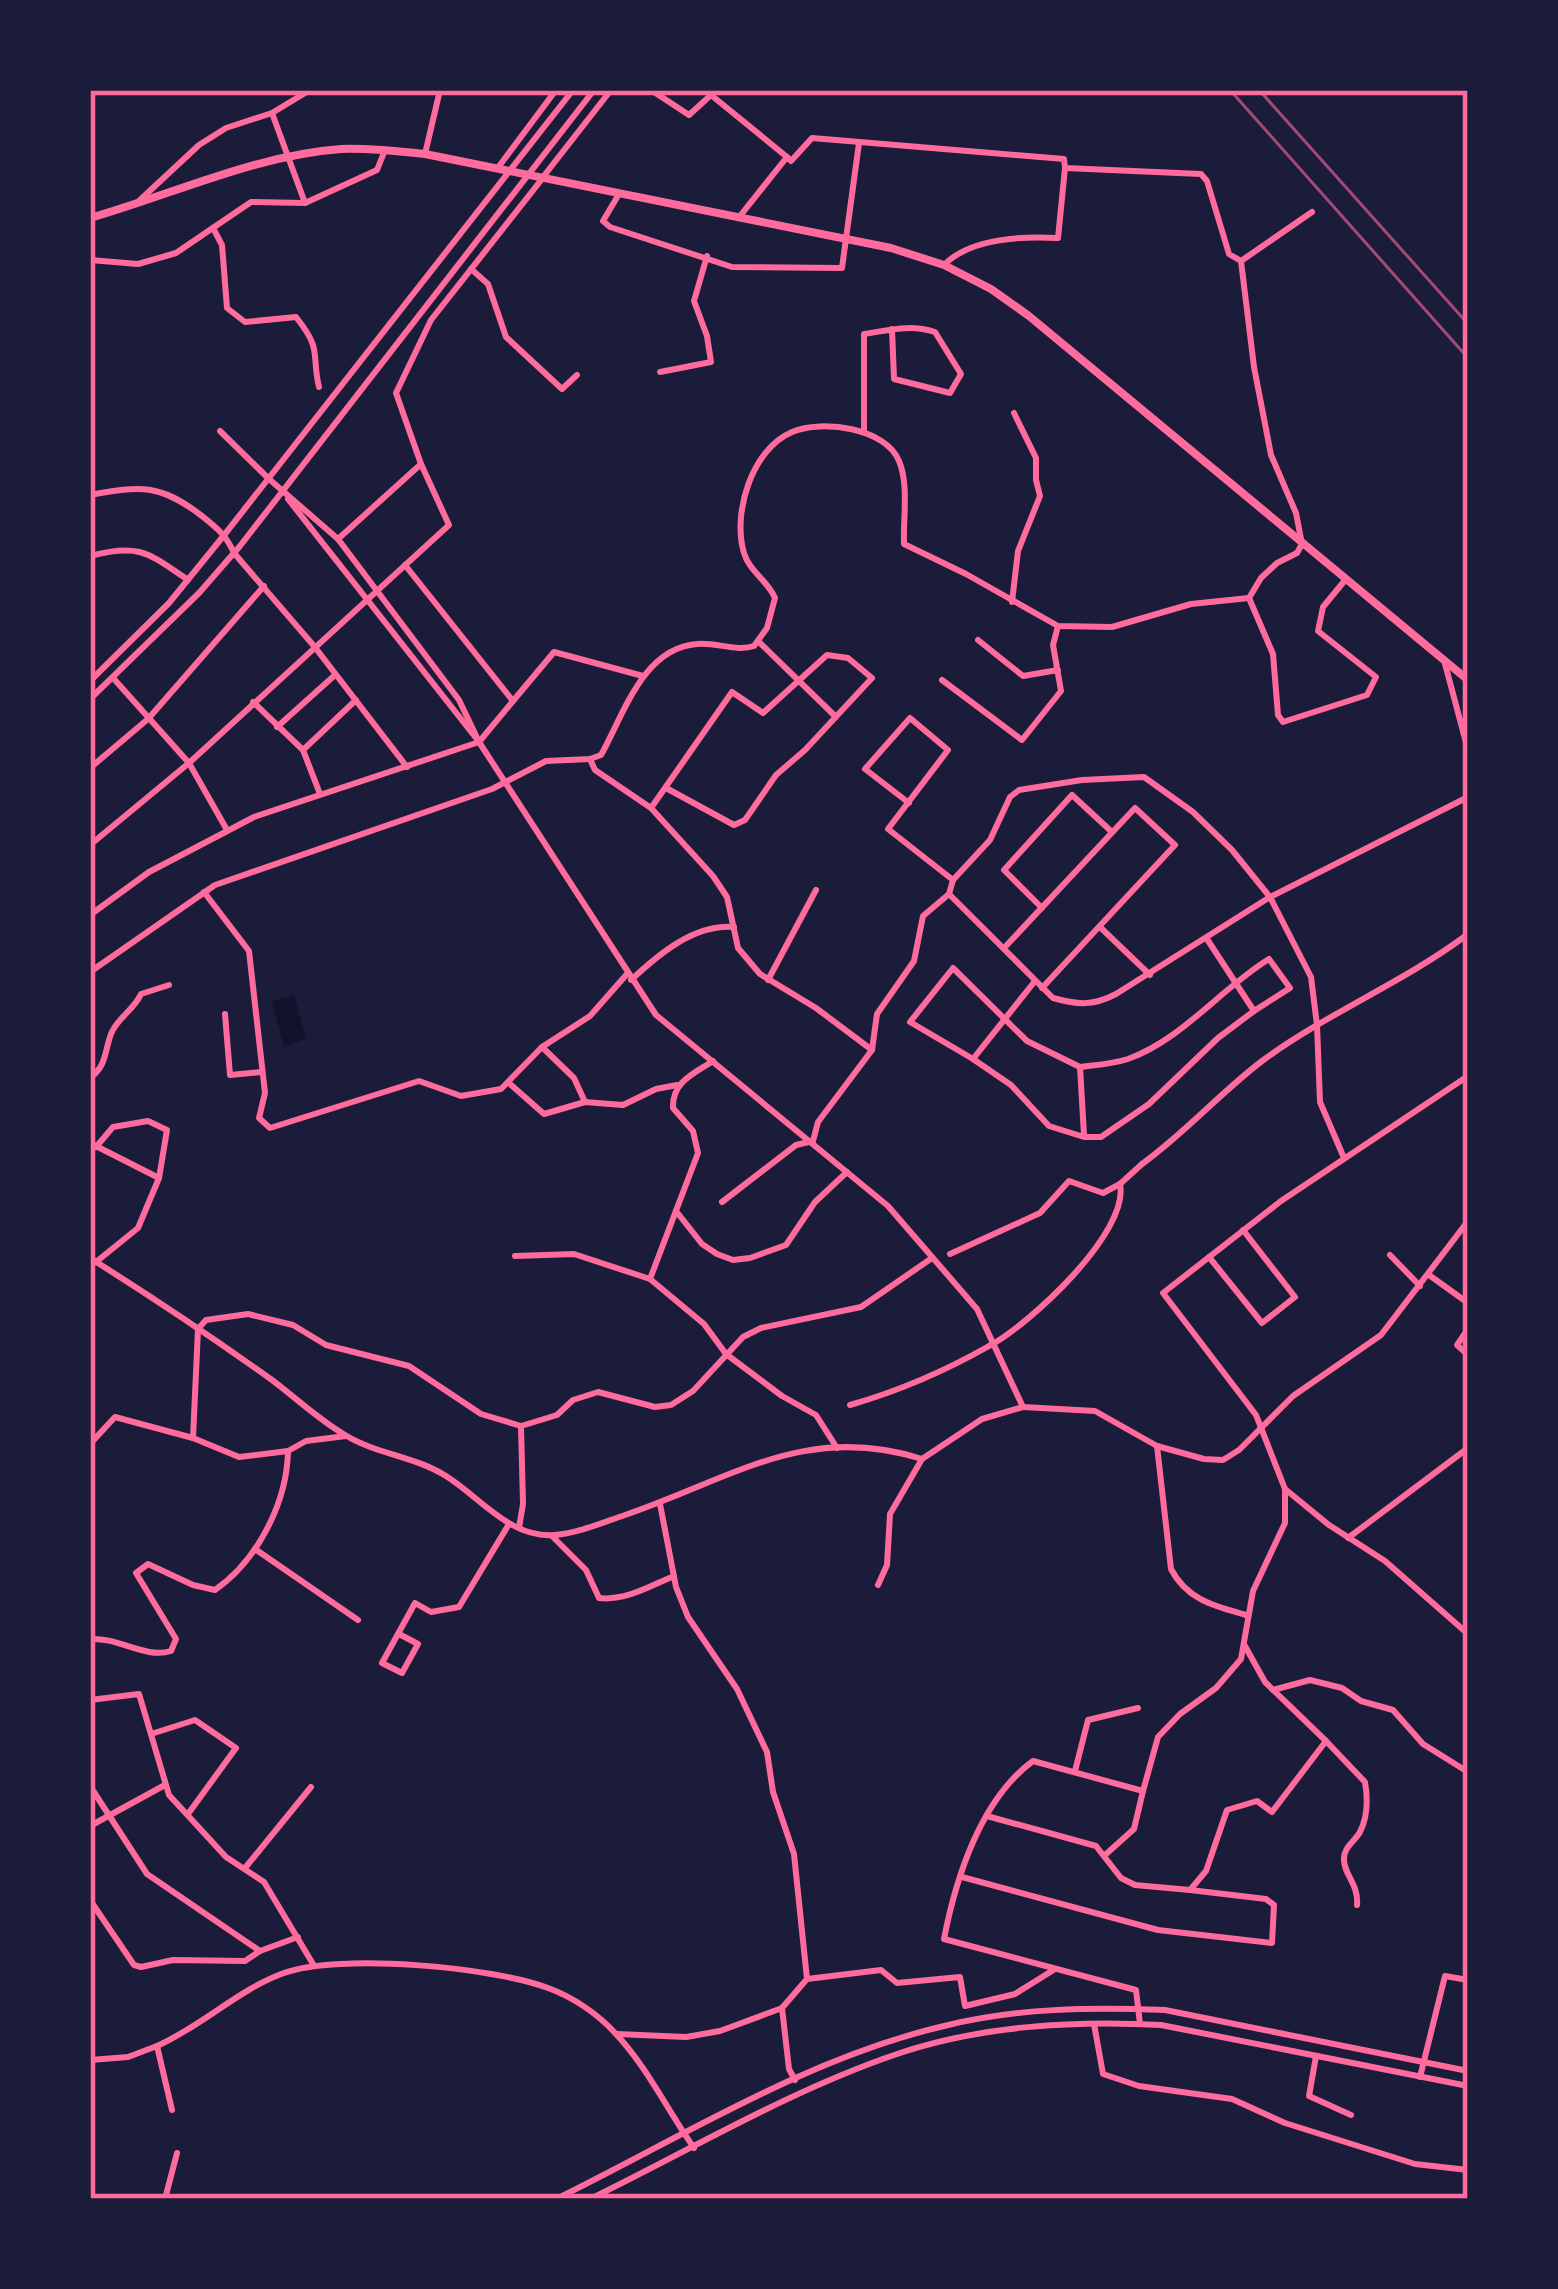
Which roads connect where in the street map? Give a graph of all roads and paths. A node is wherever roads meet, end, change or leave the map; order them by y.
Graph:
1 (310, 90) edge
2 (440, 90) edge
3 (556, 90) edge
4 (573, 90) edge
5 (594, 90) edge
6 (611, 90) edge
7 (650, 90) edge
8 (272, 113) junction
9 (859, 143) junction
10 (385, 150) junction
11 (424, 154) junction
12 (291, 158) junction
13 (787, 158) junction
14 (1065, 168) junction
15 (497, 170) junction
16 (543, 177) junction
17 (620, 193) junction
18 (305, 203) junction
19 (133, 206) junction
20 (1312, 212) dead end
21 (90, 218) edge
22 (738, 218) junction
23 (213, 228) junction
24 (846, 239) junction
25 (707, 256) junction
26 (90, 260) edge
27 (1241, 261) junction
28 (944, 265) junction
29 (471, 268) junction
30 (892, 329) junction
31 (660, 372) dead end
32 (577, 375) dead end
33 (319, 388) dead end
34 (1014, 413) dead end
35 (220, 430) dead end
36 (864, 431) junction
37 (421, 464) junction
38 (269, 479) junction
39 (282, 491) junction
40 (90, 495) edge
41 (225, 535) junction
42 (338, 538) junction
43 (1302, 544) junction
44 (234, 553) junction
45 (90, 556) edge
46 (405, 565) junction
47 (1346, 579) junction
48 (188, 580) junction
49 (264, 586) junction
50 (377, 590) junction
51 (1249, 598) junction
52 (365, 600) junction
53 (1012, 603) junction
54 (1058, 626) junction
55 (978, 640) dead end
56 (759, 642) junction
57 (314, 646) junction
58 (1444, 660) junction
59 (1058, 670) junction
60 (335, 675) junction
61 (643, 676) junction
62 (114, 679) junction
63 (941, 680) dead end
64 (1468, 680) edge
65 (90, 681) edge
66 (797, 681) junction
67 (90, 699) edge
68 (356, 700) junction
69 (513, 701) junction
70 (252, 702) junction
71 (836, 717) junction
72 (148, 718) junction
73 (277, 727) junction
74 (479, 742) junction
75 (1468, 749) edge
76 (303, 750) junction
77 (590, 759) junction
78 (189, 763) junction
79 (90, 768) edge
80 (407, 768) junction
81 (504, 780) junction
82 (666, 788) junction
83 (320, 794) junction
84 (1468, 796) edge
85 (909, 802) junction
86 (651, 808) junction
87 (227, 830) junction
88 (1112, 832) junction
89 (90, 845) edge
90 (952, 880) junction
91 (816, 890) dead end
92 (204, 892) junction
93 (949, 894) junction
94 (1270, 897) junction
95 (1042, 908) junction
96 (90, 915) edge
97 (734, 927) junction
98 (1100, 927) junction
99 (1468, 934) edge
100 (1208, 939) junction
101 (1004, 948) junction
102 (90, 972) edge
103 (1150, 975) junction
104 (629, 977) junction
105 (768, 980) junction
106 (1235, 980) junction
107 (1034, 981) junction
108 (169, 985) dead end
109 (1042, 988) junction
110 (1254, 1010) junction
111 (224, 1014) dead end
112 (1003, 1020) junction
113 (1317, 1024) junction
114 (542, 1047) junction
115 (872, 1050) junction
116 (973, 1059) junction
117 (712, 1061) junction
118 (1080, 1067) junction
119 (262, 1072) junction
120 (1468, 1076) edge
121 (90, 1078) edge
122 (510, 1084) junction
123 (677, 1085) junction
124 (585, 1102) junction
125 (1084, 1137) junction
126 (813, 1141) junction
127 (93, 1145) edge
128 (1344, 1158) junction
129 (847, 1172) junction
130 (159, 1178) junction
131 (1120, 1184) junction
132 (722, 1202) dead end
133 (676, 1211) junction
134 (1468, 1221) edge
135 (1243, 1230) junction
136 (950, 1254) dead end
137 (1390, 1255) dead end
138 (515, 1256) dead end
139 (1208, 1256) junction
140 (932, 1258) junction
141 (93, 1260) edge
142 (1429, 1275) junction
143 (650, 1279) junction
144 (1420, 1286) junction
145 (1468, 1303) edge
146 (198, 1329) junction
147 (1468, 1329) edge
148 (994, 1344) junction
149 (726, 1354) junction
150 (1468, 1355) edge
151 (850, 1405) dead end
152 (1023, 1408) junction
153 (521, 1426) junction
154 (1260, 1426) junction
155 (346, 1436) junction
156 (193, 1438) junction
157 (90, 1444) edge
158 (1157, 1446) junction
159 (837, 1448) junction
160 (1468, 1448) edge
161 (288, 1451) junction
162 (922, 1459) junction
163 (1285, 1489) junction
164 (659, 1503) junction
165 (509, 1524) junction
166 (519, 1528) junction
167 (552, 1535) junction
168 (1348, 1538) junction
169 (255, 1549) junction
170 (674, 1576) junction
171 (878, 1585) dead end
172 (1246, 1615) junction
173 (358, 1620) dead end
174 (399, 1634) junction
175 (1467, 1636) edge
176 (90, 1639) edge
177 (1245, 1646) junction
178 (1273, 1690) junction
179 (90, 1700) edge
180 (1138, 1708) dead end
181 (151, 1734) junction
182 (1326, 1741) junction
183 (1075, 1772) junction
184 (1468, 1772) edge
185 (165, 1785) junction
186 (90, 1786) edge
187 (311, 1787) dead end
188 (1143, 1791) junction
189 (109, 1815) junction
190 (188, 1815) junction
191 (987, 1816) junction
192 (90, 1826) edge
193 (1105, 1855) junction
194 (245, 1869) junction
195 (962, 1876) junction
196 (1190, 1890) junction
197 (90, 1900) edge
198 (1357, 1905) dead end
199 (94, 1917) edge
200 (298, 1937) junction
201 (260, 1951) junction
202 (313, 1964) junction
203 (1055, 1969) junction
204 (806, 1979) junction
205 (1468, 1980) edge
206 (782, 2008) junction
207 (1141, 2009) junction
208 (1094, 2024) junction
209 (1140, 2024) junction
210 (617, 2034) junction
211 (157, 2046) junction
212 (1316, 2055) junction
213 (90, 2060) edge
214 (1424, 2062) junction
215 (1468, 2071) edge
216 (1420, 2077) junction
217 (795, 2080) junction
218 (1468, 2086) edge
219 (172, 2110) dead end
220 (1351, 2116) dead end
221 (685, 2136) junction
222 (694, 2148) junction
223 (177, 2153) dead end
224 (1468, 2170) edge
225 (165, 2199) edge
226 (556, 2199) edge
227 (590, 2199) edge

1 - 8 street
2 - 11 street
3 - 15 street
4 - 38 street
5 - 39 street
6 - 16 street
7 - 13 street
8 - 12 street
8 - 19 street
9 - 13 street
9 - 14 street
9 - 24 street
10 - 11 main road
10 - 12 main road
10 - 18 street
11 - 15 main road
12 - 18 street
12 - 19 main road
13 - 22 street
14 - 27 street
14 - 28 street
15 - 16 main road
16 - 17 main road
16 - 29 street
17 - 22 main road
17 - 25 street
18 - 23 street
19 - 21 main road
20 - 27 street
22 - 24 main road
23 - 26 street
23 - 33 street
24 - 25 street
24 - 28 main road
25 - 31 street
27 - 43 street
28 - 43 main road
29 - 32 street
29 - 37 street
30 - 30 street
30 - 36 street
34 - 53 street
35 - 38 street
36 - 53 street
36 - 56 street
37 - 42 street
37 - 46 street
38 - 39 street
38 - 41 street
39 - 42 street
39 - 44 street
39 - 52 street
40 - 41 street
41 - 44 street
41 - 48 street
42 - 50 street
43 - 47 main road
43 - 51 street
44 - 49 street
44 - 62 street
45 - 48 street
46 - 50 street
46 - 69 street
47 - 51 street
47 - 58 main road
48 - 65 street
49 - 57 street
49 - 72 street
50 - 52 street
50 - 74 street
51 - 54 street
52 - 57 street
52 - 74 street
53 - 54 street
54 - 59 street
55 - 59 street
56 - 61 street
56 - 66 street
57 - 60 street
57 - 70 street
58 - 64 main road
58 - 75 street
59 - 63 street
60 - 68 street
60 - 73 street
61 - 69 street
61 - 77 street
62 - 67 street
62 - 72 street
66 - 71 street
66 - 71 street
66 - 82 street
68 - 76 street
68 - 80 street
69 - 74 street
70 - 73 street
70 - 78 street
71 - 82 street
72 - 78 street
72 - 79 street
73 - 76 street
74 - 80 street
74 - 81 street
76 - 83 street
77 - 81 street
77 - 86 street
78 - 87 street
78 - 89 street
80 - 83 street
81 - 92 street
81 - 104 street
82 - 86 street
83 - 87 street
84 - 94 street
85 - 85 street
85 - 90 street
86 - 97 street
87 - 96 street
88 - 95 street
88 - 95 street
88 - 98 street
90 - 93 street
90 - 94 street
91 - 105 street
92 - 102 street
92 - 119 street
93 - 101 street
93 - 115 street
94 - 100 street
94 - 113 street
95 - 101 street
97 - 104 street
97 - 105 street
98 - 103 street
98 - 109 street
99 - 113 street
100 - 103 street
100 - 106 street
101 - 107 street
103 - 109 street
104 - 114 street
104 - 117 street
105 - 115 street
106 - 110 street
106 - 110 street
106 - 118 street
107 - 109 street
107 - 112 street
108 - 121 street
110 - 125 street
111 - 119 street
112 - 116 street
112 - 116 street
112 - 118 street
113 - 128 street
113 - 131 street
114 - 122 street
114 - 124 street
115 - 126 street
116 - 125 street
117 - 123 street
117 - 126 street
118 - 125 street
119 - 122 street
120 - 128 street
122 - 124 street
123 - 124 street
123 - 133 street
126 - 129 street
126 - 132 street
127 - 130 street
127 - 130 street
128 - 135 street
129 - 133 street
129 - 140 street
130 - 141 street
131 - 136 street
131 - 148 street
133 - 143 street
134 - 142 street
135 - 139 street
135 - 139 street
137 - 144 street
138 - 143 street
139 - 154 street
140 - 148 street
140 - 149 street
141 - 146 street
142 - 144 street
142 - 145 street
143 - 149 street
144 - 154 street
146 - 153 street
146 - 155 street
146 - 156 street
147 - 150 street
148 - 151 street
148 - 152 street
149 - 153 street
149 - 159 street
152 - 158 street
152 - 162 street
153 - 166 street
154 - 158 street
154 - 163 street
155 - 161 street
155 - 165 street
156 - 157 street
156 - 161 street
158 - 172 street
159 - 162 street
159 - 164 street
160 - 168 street
161 - 169 street
162 - 171 street
163 - 168 street
163 - 172 street
164 - 167 street
164 - 170 street
165 - 166 street
165 - 174 street
166 - 167 street
167 - 170 street
168 - 175 street
169 - 173 street
169 - 176 street
170 - 204 street
172 - 177 street
174 - 174 street
177 - 178 street
177 - 188 street
178 - 182 street
178 - 184 street
179 - 181 street
180 - 183 street
181 - 185 street
181 - 190 street
182 - 196 street
182 - 198 street
183 - 188 street
183 - 191 street
185 - 189 street
185 - 190 street
186 - 189 street
187 - 194 street
188 - 193 street
189 - 192 street
189 - 201 street
190 - 194 street
191 - 193 street
191 - 195 street
193 - 196 street
194 - 200 street
195 - 196 street
195 - 203 street
197 - 199 street
199 - 201 street
200 - 201 street
200 - 202 street
202 - 210 street
202 - 211 street
203 - 204 street
203 - 207 street
204 - 206 street
205 - 214 street
206 - 210 street
206 - 217 street
207 - 209 street
207 - 214 street
207 - 217 street
208 - 209 street
208 - 222 street
208 - 224 street
209 - 212 street
210 - 221 street
211 - 213 street
211 - 219 street
212 - 216 street
212 - 220 street
214 - 215 street
214 - 216 street
216 - 218 street
217 - 221 street
221 - 222 street
221 - 226 street
222 - 227 street
223 - 225 street

